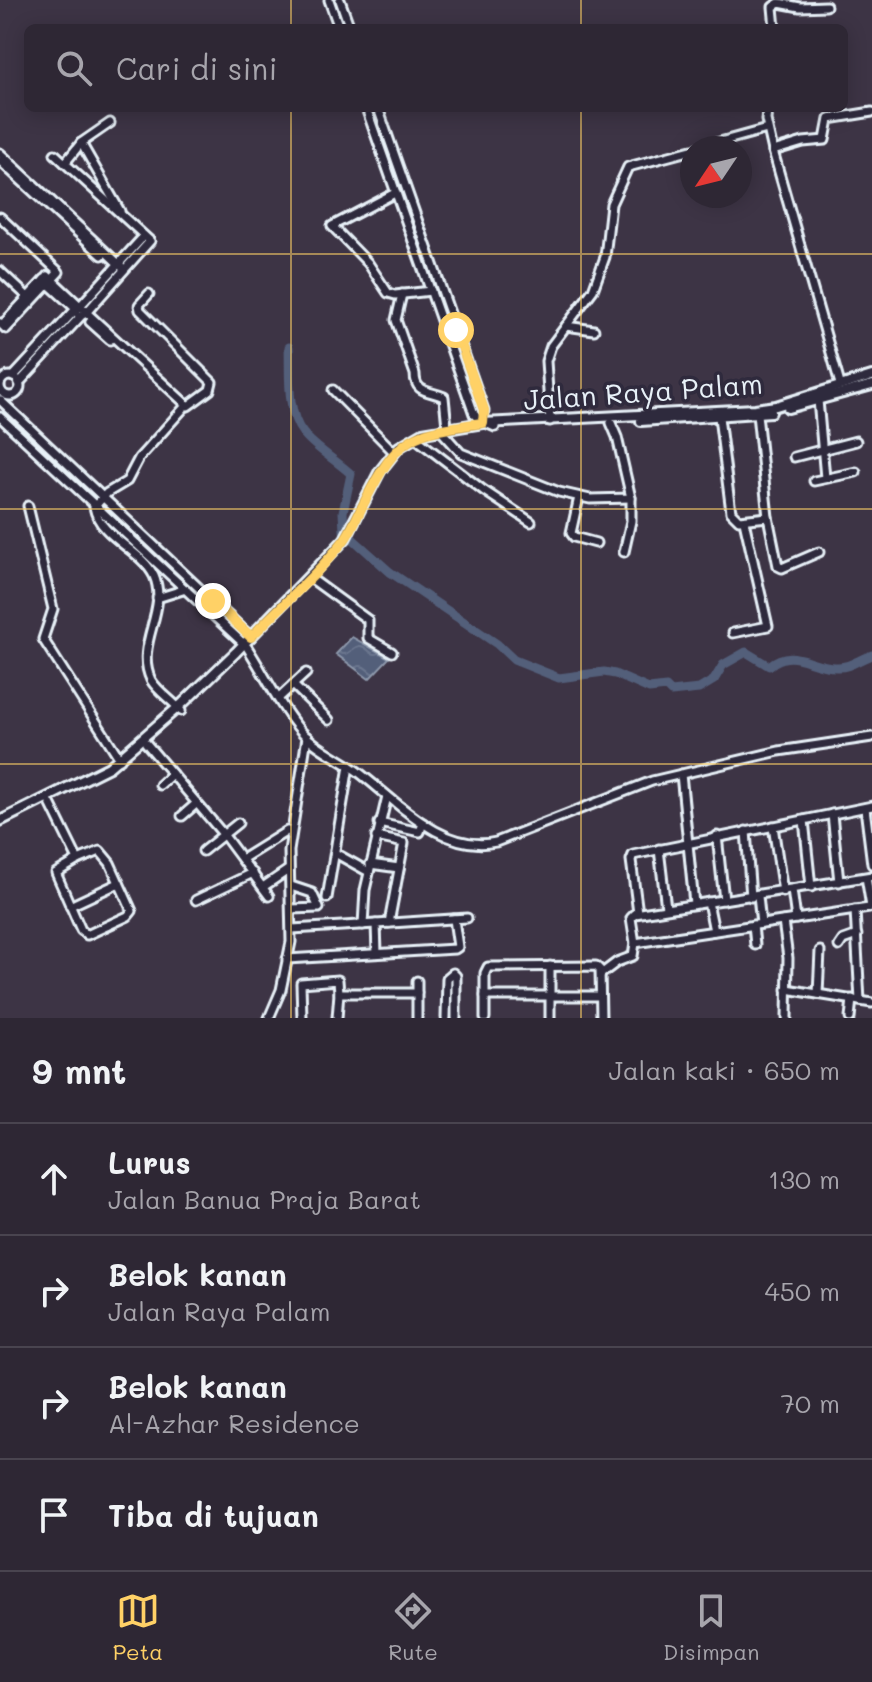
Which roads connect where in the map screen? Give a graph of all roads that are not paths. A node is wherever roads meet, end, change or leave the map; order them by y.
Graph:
1 (329, 0) edge
2 (340, 0) edge
3 (826, 6) dead end
4 (338, 24) edge
5 (349, 24) edge
6 (775, 24) edge
7 (367, 112) edge
8 (379, 112) edge
9 (767, 112) edge
10 (872, 112) edge
11 (110, 123) dead end
12 (767, 129) junction
13 (742, 136) edge
14 (81, 143) junction
15 (773, 151) junction
16 (0, 153) edge
17 (680, 153) edge
18 (55, 154) dead end
19 (0, 161) edge
20 (65, 163) junction
21 (395, 193) junction
22 (0, 217) edge
23 (124, 217) junction
24 (120, 268) junction
25 (0, 271) edge
26 (48, 280) junction
27 (431, 291) junction
28 (149, 294) dead end
29 (402, 294) junction
30 (30, 299) junction
31 (82, 311) junction
32 (1, 324) edge
33 (566, 326) junction
34 (594, 330) dead end
35 (110, 340) dead end
36 (872, 376) edge
37 (9, 377) edge
38 (840, 384) junction
39 (872, 385) edge
40 (333, 390) dead end
41 (11, 395) junction
42 (818, 400) junction
43 (1, 404) edge
44 (183, 409) dead end
45 (484, 410) junction
46 (474, 414) junction
47 (757, 414) junction
48 (686, 416) junction
49 (0, 417) edge
50 (719, 417) junction
51 (550, 421) junction
52 (483, 423) junction
53 (611, 423) junction
54 (497, 425) junction
55 (471, 427) junction
56 (445, 430) junction
57 (418, 440) junction
58 (856, 441) dead end
59 (822, 449) junction
60 (394, 452) junction
61 (794, 457) dead end
62 (856, 472) dead end
63 (825, 478) junction
64 (814, 481) dead end
65 (98, 494) junction
66 (579, 497) junction
67 (631, 498) junction
68 (87, 499) junction
69 (28, 506) dead end
70 (95, 506) junction
71 (768, 517) junction
72 (744, 521) junction
73 (531, 522) dead end
74 (351, 532) junction
75 (596, 543) dead end
76 (624, 552) dead end
77 (819, 552) dead end
78 (313, 580) junction
79 (186, 589) junction
80 (157, 598) junction
81 (280, 611) junction
82 (733, 633) dead end
83 (251, 637) junction
84 (246, 646) junction
85 (392, 652) dead end
86 (306, 673) dead end
87 (293, 685) junction
88 (279, 698) junction
89 (179, 709) junction
90 (329, 720) dead end
91 (307, 737) junction
92 (872, 737) edge
93 (146, 743) junction
94 (120, 759) junction
95 (349, 766) junction
96 (172, 774) junction
97 (681, 774) junction
98 (160, 785) dead end
99 (385, 794) junction
100 (50, 803) junction
101 (197, 803) junction
102 (868, 807) edge
103 (832, 814) junction
104 (182, 816) dead end
105 (380, 820) junction
106 (804, 820) junction
107 (238, 823) dead end
108 (423, 823) junction
109 (0, 824) edge
110 (773, 826) junction
111 (287, 831) dead end
112 (746, 831) junction
113 (223, 834) junction
114 (717, 836) junction
115 (376, 837) junction
116 (687, 842) junction
117 (659, 849) junction
118 (203, 851) dead end
119 (335, 853) junction
120 (242, 859) junction
121 (78, 860) junction
122 (872, 864) edge
123 (369, 868) junction
124 (399, 868) junction
125 (288, 870) dead end
126 (253, 873) junction
127 (869, 877) edge
128 (839, 882) junction
129 (119, 883) junction
130 (291, 886) junction
131 (263, 887) junction
132 (811, 887) junction
133 (792, 890) junction
134 (783, 892) junction
135 (269, 896) dead end
136 (755, 896) junction
137 (327, 898) dead end
138 (196, 900) dead end
139 (724, 900) junction
140 (708, 902) junction
141 (694, 904) junction
142 (70, 906) junction
143 (666, 908) junction
144 (291, 909) junction
145 (855, 910) junction
146 (638, 913) junction
147 (467, 918) dead end
148 (454, 919) junction
149 (796, 919) junction
150 (783, 921) junction
151 (389, 923) junction
152 (376, 924) junction
153 (363, 925) junction
154 (757, 925) junction
155 (292, 929) junction
156 (714, 931) junction
157 (857, 935) junction
158 (635, 943) junction
159 (755, 945) dead end
160 (839, 946) dead end
161 (820, 951) dead end
162 (377, 953) junction
163 (287, 959) junction
164 (550, 966) junction
165 (601, 974) junction
166 (417, 981) dead end
167 (451, 989) dead end
168 (787, 989) junction
169 (339, 993) junction
170 (417, 993) junction
171 (818, 994) junction
172 (485, 996) junction
173 (550, 996) junction
174 (600, 996) junction
175 (856, 1000) junction
176 (872, 1003) edge
177 (451, 1014) edge
178 (269, 1018) edge
179 (302, 1018) edge
180 (337, 1018) edge
181 (417, 1018) edge
182 (485, 1018) edge
183 (550, 1018) edge
184 (601, 1018) edge
185 (787, 1018) edge
186 (850, 1018) edge

1 - 4 street
2 - 5 street
3 - 6 street
7 - 21 street
8 - 45 street
9 - 12 street
10 - 15 street
11 - 14 street
12 - 13 street
12 - 15 street
14 - 20 street
14 - 23 street
15 - 38 street
16 - 24 street
17 - 33 street
18 - 20 street
19 - 24 street
20 - 23 street
21 - 27 street
21 - 29 street
22 - 26 street
23 - 24 street
24 - 31 street
25 - 30 street
26 - 30 street
26 - 31 street
27 - 29 street
27 - 46 street
28 - 31 street
29 - 56 street
30 - 32 street
31 - 35 street
31 - 37 street
33 - 34 street
33 - 51 street
36 - 38 main road, Jalan Raya Palam
37 - 41 street
37 - 41 street
38 - 48 main road, Jalan Raya Palam
39 - 42 main road, Jalan Raya Palam
40 - 60 street
41 - 43 street
42 - 47 main road, Jalan Raya Palam
42 - 59 street
43 - 65 street
44 - 65 street
45 - 52 street
45 - 54 street
46 - 52 street
46 - 55 street
47 - 50 main road, Jalan Raya Palam
47 - 71 street
48 - 50 main road, Jalan Raya Palam
48 - 51 main road, Jalan Raya Palam
48 - 53 main road, Jalan Raya Palam
49 - 68 street
50 - 72 street
51 - 54 main road, Jalan Raya Palam
52 - 54 main road, Jalan Raya Palam
52 - 55 main road, Jalan Raya Palam
53 - 54 main road, Jalan Raya Palam
53 - 67 street
54 - 55 main road, Jalan Raya Palam
55 - 56 main road, Jalan Raya Palam
56 - 57 main road, Jalan Raya Palam
56 - 60 main road, Jalan Raya Palam
56 - 66 street
57 - 73 street
57 - 74 main road, Jalan Raya Palam
58 - 59 street
59 - 61 street
59 - 63 street
60 - 74 main road, Jalan Raya Palam
62 - 63 street
63 - 64 street
65 - 68 street
65 - 70 street
65 - 83 street
66 - 67 street
66 - 75 street
67 - 76 street
68 - 70 street
69 - 94 street
70 - 79 street
70 - 80 street
71 - 72 street
71 - 77 street
72 - 82 street
74 - 78 main road, Jalan Raya Palam
74 - 81 main road, Jalan Raya Palam
78 - 81 main road, Jalan Raya Palam
78 - 85 street
79 - 80 street
79 - 84 street
80 - 89 street
81 - 83 main road, Jalan Raya Palam
81 - 84 main road, Jalan Raya Palam
83 - 84 main road, Jalan Raya Palam
84 - 88 street
84 - 89 main road, Jalan Raya Palam
86 - 87 street
87 - 88 street
87 - 90 street
88 - 91 street
89 - 93 main road, Jalan Raya Palam
89 - 94 main road, Jalan Raya Palam
91 - 95 street
91 - 130 street
92 - 97 street
93 - 96 street
93 - 100 main road, Jalan Raya Palam
94 - 109 main road, Jalan Raya Palam
95 - 99 street
95 - 119 street
96 - 98 street
96 - 101 street
97 - 108 street
97 - 116 street
99 - 105 street
99 - 108 street
100 - 109 main road, Jalan Raya Palam
100 - 121 street
101 - 104 street
101 - 113 street
102 - 103 street
102 - 122 street
103 - 106 street
103 - 128 street
105 - 108 street
105 - 115 street
106 - 110 street
106 - 132 street
107 - 113 street
110 - 112 street
110 - 134 street
111 - 120 street
112 - 114 street
112 - 136 street
113 - 118 street
113 - 120 street
114 - 116 street
114 - 139 street
115 - 123 street
115 - 124 street
116 - 117 street
116 - 141 street
117 - 143 street
117 - 146 street
119 - 123 street
119 - 137 street
120 - 126 street
121 - 129 street
121 - 142 street
123 - 124 street
123 - 153 street
124 - 151 street
125 - 131 street
126 - 131 street
126 - 138 street
127 - 128 street
127 - 145 street
128 - 132 street
129 - 142 street
129 - 142 street
130 - 144 street
130 - 144 street
131 - 135 street
132 - 133 street
133 - 134 street
133 - 149 street
134 - 136 street
136 - 139 street
136 - 154 street
139 - 140 street
140 - 141 street
140 - 156 street
141 - 143 street
143 - 146 street
144 - 155 street
145 - 149 street
145 - 157 street
146 - 158 street
147 - 148 street
148 - 151 street
148 - 162 street
149 - 150 street
150 - 154 street
150 - 168 street
151 - 152 street
152 - 153 street
152 - 162 street
153 - 155 street
154 - 156 street
154 - 159 street
155 - 163 street
156 - 158 street
157 - 160 street
157 - 175 street
158 - 165 street
161 - 171 street
162 - 163 street
163 - 178 street
164 - 165 street
164 - 172 street
164 - 173 street
165 - 174 street
166 - 170 street
167 - 177 street
168 - 171 street
168 - 185 street
169 - 170 street
169 - 179 street
169 - 180 street
170 - 181 street
171 - 175 street
172 - 173 street
172 - 182 street
173 - 174 street
173 - 183 street
174 - 184 street
175 - 176 street
175 - 186 street

